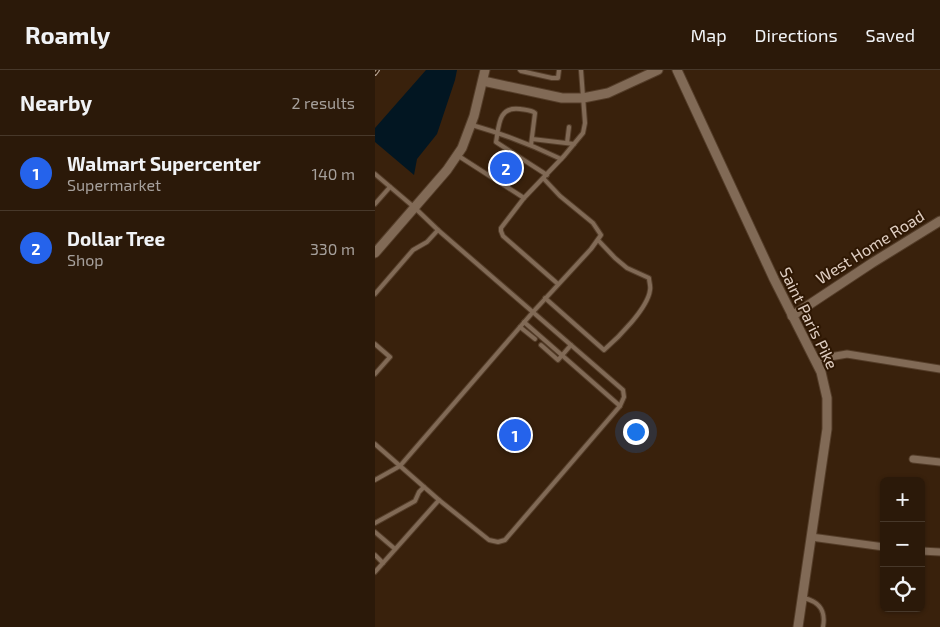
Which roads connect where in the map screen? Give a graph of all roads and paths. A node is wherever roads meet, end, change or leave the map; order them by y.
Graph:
1 (485, 70) edge
2 (520, 70) edge
3 (545, 70) edge
4 (559, 70) edge
5 (581, 70) edge
6 (658, 70) edge
7 (677, 70) edge
8 (531, 72) edge
9 (544, 77) junction
10 (483, 81) junction
11 (583, 98) junction
12 (471, 125) junction
13 (569, 127) dead end
14 (498, 133) junction
15 (532, 139) junction
16 (567, 143) junction
17 (574, 144) junction
18 (531, 145) junction
19 (457, 155) junction
20 (561, 159) junction
21 (375, 174) edge
22 (545, 177) junction
23 (391, 187) junction
24 (524, 198) junction
25 (375, 204) edge
26 (415, 208) junction
27 (940, 221) edge
28 (438, 230) junction
29 (598, 240) junction
30 (375, 253) edge
31 (558, 284) junction
32 (375, 294) edge
33 (545, 298) junction
34 (533, 312) junction
35 (791, 316) junction
36 (524, 322) junction
37 (520, 327) junction
38 (535, 339) dead end
39 (375, 344) edge
40 (541, 345) dead end
41 (571, 345) junction
42 (562, 355) junction
43 (817, 362) junction
44 (940, 369) edge
45 (375, 372) edge
46 (620, 406) junction
47 (375, 444) edge
48 (913, 459) dead end
49 (940, 462) edge
50 (400, 466) junction
51 (375, 480) edge
52 (424, 487) junction
53 (439, 500) junction
54 (375, 523) edge
55 (375, 532) edge
56 (811, 537) junction
57 (880, 546) edge
58 (395, 549) junction
59 (925, 551) edge
60 (940, 552) edge
61 (375, 555) edge
62 (383, 563) junction
63 (375, 572) edge
64 (802, 597) junction
65 (798, 627) edge
66 (823, 627) edge

1 - 10 street
2 - 8 lane
3 - 9 lane
4 - 9 lane
5 - 11 lane
6 - 11 street
7 - 35 street, Saint Paris Pike
8 - 9 lane
10 - 11 street
10 - 12 street
11 - 17 lane
12 - 14 lane
12 - 19 street
13 - 16 lane
14 - 15 lane
14 - 18 lane
14 - 22 lane
15 - 16 lane
15 - 18 lane
16 - 17 lane
17 - 20 lane
18 - 20 lane
19 - 24 lane
19 - 26 street
20 - 22 lane
21 - 23 lane
22 - 24 lane
22 - 29 lane
23 - 25 lane
23 - 26 lane
24 - 31 lane
26 - 28 lane
26 - 30 street
27 - 35 street, West Home Road
28 - 32 lane
28 - 34 lane
29 - 31 lane
29 - 33 lane
31 - 33 lane
33 - 34 lane
34 - 36 lane
34 - 41 lane
35 - 43 street, Saint Paris Pike
36 - 37 lane
36 - 42 lane
37 - 38 lane
37 - 50 lane
39 - 45 lane
40 - 42 lane
41 - 42 lane
41 - 46 lane
42 - 46 lane
43 - 44 street
43 - 56 street, Saint Paris Pike
46 - 53 lane
47 - 50 lane
48 - 49 street
50 - 51 lane
50 - 52 lane
52 - 53 lane
52 - 54 lane
53 - 58 lane
55 - 58 lane
56 - 57 street
56 - 64 street, Saint Paris Pike
58 - 62 lane
59 - 60 street
61 - 62 lane
62 - 63 lane
64 - 65 street, Saint Paris Pike
64 - 66 lane

